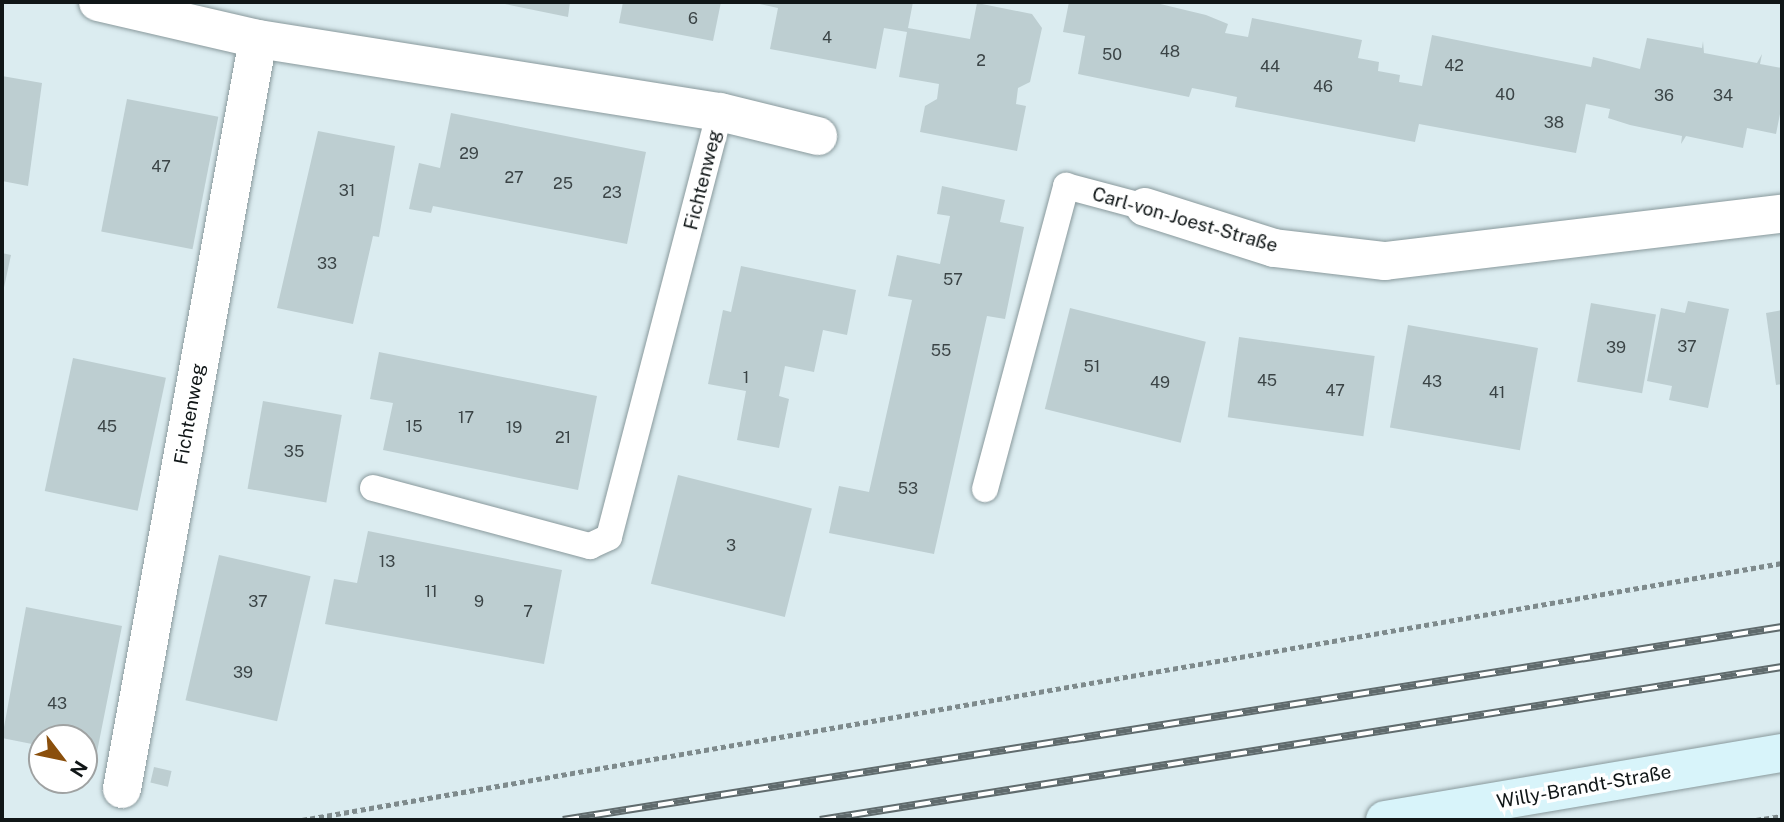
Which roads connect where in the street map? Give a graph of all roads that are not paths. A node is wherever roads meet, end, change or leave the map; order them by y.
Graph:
1 (98, 2) edge
2 (258, 39) junction
3 (720, 112) junction
4 (818, 135) dead end
5 (1145, 207) joint
6 (1782, 214) edge
7 (373, 488) dead end
8 (985, 489) dead end
9 (1782, 753) edge
10 (122, 789) dead end
11 (1385, 820) edge

1 - 2 street, Fichtenweg
2 - 3 street, Fichtenweg
2 - 10 street, Fichtenweg
3 - 4 street, Fichtenweg
3 - 7 lane, Fichtenweg
5 - 6 street, Carl-von-Joest-Straße
5 - 8 lane, Carl-von-Joest-Straße
9 - 11 main road, Willy-Brandt-Straße

